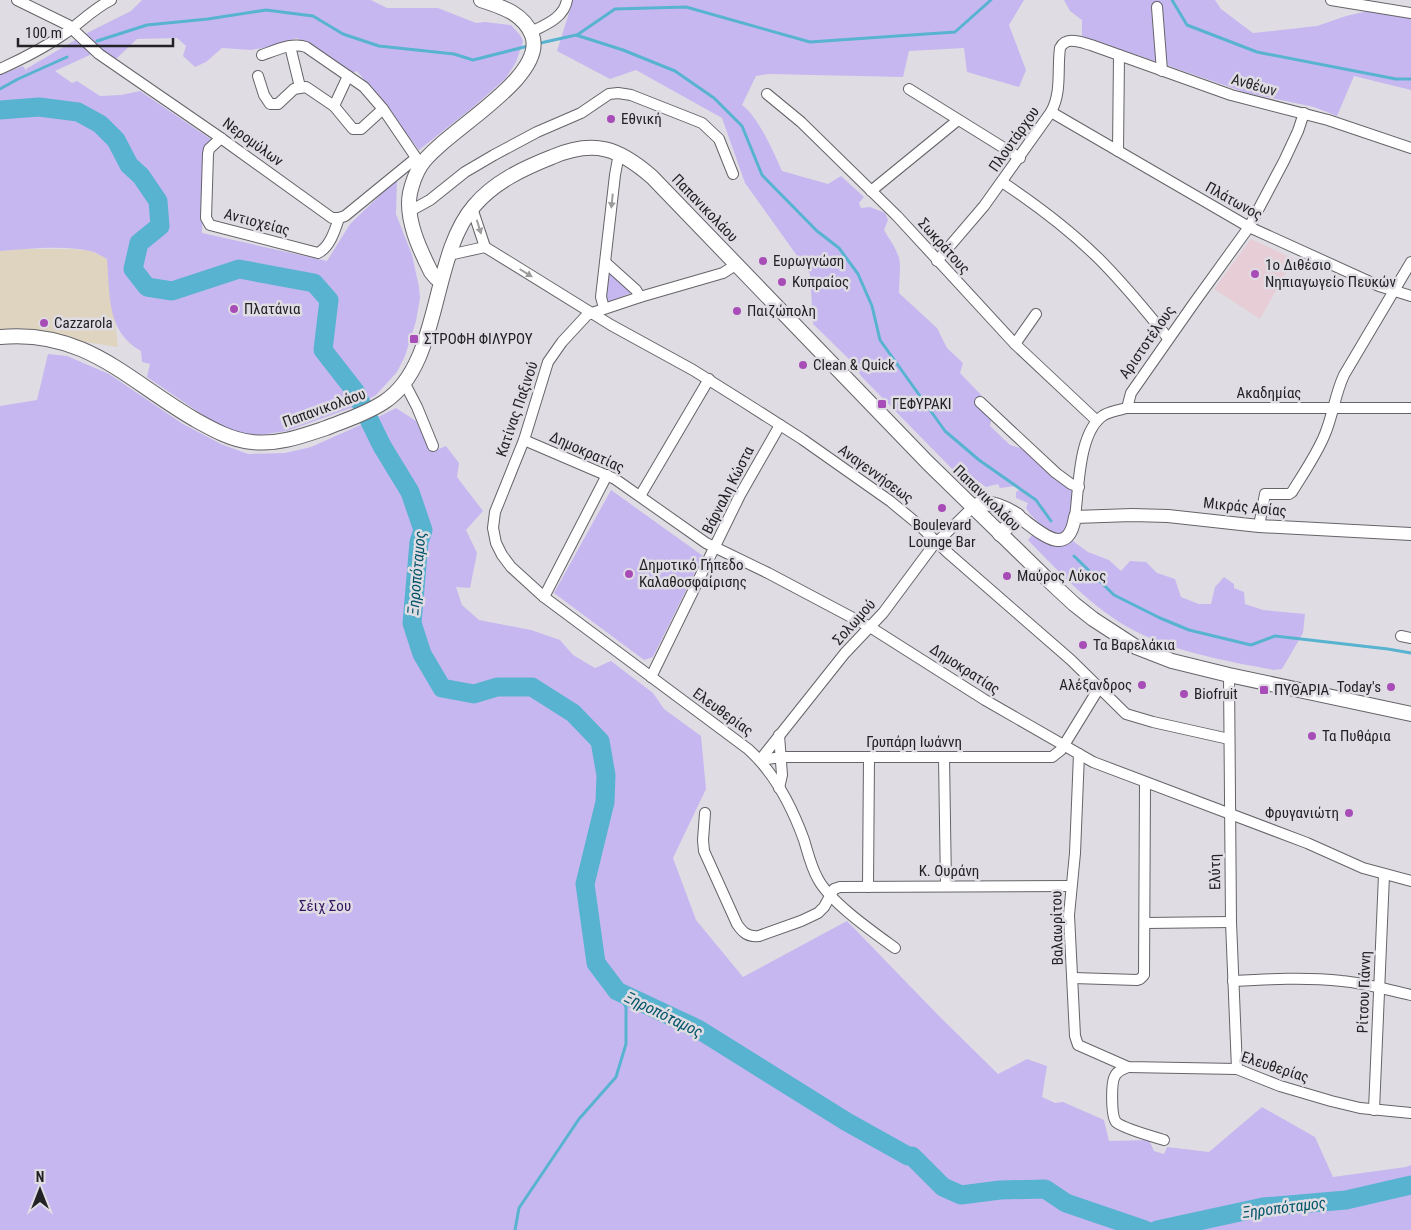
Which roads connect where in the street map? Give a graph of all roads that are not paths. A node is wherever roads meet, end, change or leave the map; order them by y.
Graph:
1 (17, 0) edge
2 (111, 0) edge
3 (481, 0) edge
4 (567, 0) edge
5 (1331, 0) edge
6 (1158, 7) dead end
7 (1411, 13) edge
8 (72, 28) junction
9 (532, 41) junction
10 (1091, 45) joint
11 (290, 46) junction
12 (262, 54) dead end
13 (1119, 55) junction
14 (0, 69) edge
15 (1162, 71) junction
16 (258, 76) dead end
17 (348, 76) junction
18 (300, 86) junction
19 (909, 90) dead end
20 (766, 94) dead end
21 (334, 106) junction
22 (383, 108) junction
23 (1051, 112) junction
24 (1304, 113) junction
25 (958, 120) junction
26 (221, 138) junction
27 (1411, 148) edge
28 (1118, 151) junction
29 (619, 153) junction
30 (1020, 158) junction
31 (419, 161) junction
32 (733, 174) dead end
33 (1002, 182) junction
34 (871, 191) junction
35 (472, 208) junction
36 (410, 212) junction
37 (339, 218) junction
38 (1249, 227) junction
39 (485, 247) junction
40 (449, 255) junction
41 (937, 261) junction
42 (1411, 262) edge
43 (606, 263) junction
44 (736, 264) junction
45 (441, 281) junction
46 (1394, 292) junction
47 (1411, 296) edge
48 (640, 297) junction
49 (604, 308) junction
50 (592, 313) junction
51 (1036, 314) dead end
52 (0, 337) edge
53 (1168, 338) junction
54 (1014, 344) junction
55 (709, 379) junction
56 (404, 382) junction
57 (980, 402) dead end
58 (1333, 407) junction
59 (1127, 408) junction
60 (1411, 408) edge
61 (1097, 422) junction
62 (780, 425) junction
63 (524, 440) junction
64 (433, 446) dead end
65 (608, 475) junction
66 (1079, 487) junction
67 (640, 496) junction
68 (973, 507) junction
69 (1001, 507) junction
70 (1018, 516) junction
71 (1075, 517) junction
72 (987, 520) junction
73 (1259, 526) junction
74 (494, 532) joint
75 (1000, 534) junction
76 (1411, 534) edge
77 (937, 542) junction
78 (714, 548) junction
79 (544, 597) junction
80 (870, 626) junction
81 (1228, 675) junction
82 (651, 677) junction
83 (1099, 688) junction
84 (1411, 714) edge
85 (779, 735) junction
86 (1228, 739) junction
87 (1064, 746) junction
88 (1078, 754) junction
89 (782, 757) junction
90 (869, 757) junction
91 (944, 757) junction
92 (760, 760) junction
93 (1145, 783) junction
94 (779, 788) junction
95 (705, 812) dead end
96 (1229, 814) junction
97 (1384, 874) junction
98 (1411, 881) edge
99 (946, 886) junction
100 (1071, 886) junction
101 (868, 887) junction
102 (830, 894) junction
103 (1231, 922) junction
104 (1145, 923) junction
105 (894, 948) dead end
106 (1073, 978) junction
107 (1233, 981) junction
108 (1379, 988) junction
109 (1411, 996) edge
110 (1128, 1067) junction
111 (1237, 1069) junction
112 (1374, 1110) junction
113 (1411, 1114) edge
114 (1164, 1140) dead end

1 - 8 street, Νερομύλων
2 - 8 street
3 - 9 main road
4 - 9 street
5 - 7 street
6 - 15 street
8 - 14 street
8 - 26 street, Νερομύλων
9 - 31 main road
10 - 13 street, Ανθέων
10 - 23 street, Πλουτάρχου
11 - 12 street
11 - 17 street
11 - 18 street
13 - 15 street, Ανθέων
13 - 28 street
15 - 24 street, Ανθέων
16 - 18 street
17 - 21 street
17 - 22 street
18 - 21 street
19 - 25 street
20 - 34 street, Σωκράτους
21 - 22 street
22 - 31 street
23 - 28 street, Πλάτωνος
23 - 30 street, Πλουτάρχου
24 - 27 street, Ανθέων
24 - 38 street, Αριστοτέλους
25 - 30 street
25 - 34 street
26 - 37 street, Νερομύλων
26 - 37 street, Αντιοχείας
28 - 38 street, Πλάτωνος
29 - 35 main road, Παπανικολάου
29 -> 43 street
29 - 44 main road, Παπανικολάου
30 - 33 street, Πλουτάρχου
31 - 36 main road
31 - 37 street
32 - 36 street
33 - 41 street, Πλουτάρχου
33 - 53 street
34 - 41 street, Σωκράτους
35 -> 39 street
35 - 40 main road, Παπανικολάου
36 - 45 main road
38 - 46 street, Πλάτωνος
38 - 53 street, Αριστοτέλους
39 - 40 street
39 -> 50 street, Αναγεννήσεως
40 - 45 main road, Παπανικολάου
41 - 54 street, Σωκράτους
42 - 46 street
43 - 48 street
43 - 49 street
44 - 48 street, Κατίνας Παξινού
44 - 68 main road, Παπανικολάου
45 - 56 main road, Παπανικολάου
46 - 47 street, Πλάτωνος
46 - 58 street
48 - 49 street, Κατίνας Παξινού
49 - 50 street, Κατίνας Παξινού
50 - 55 street, Αναγεννήσεως
50 - 63 street, Κατίνας Παξινού
51 - 54 street
52 - 56 main road, Παπανικολάου
53 - 59 street, Αριστοτέλους
54 - 61 street, Σωκράτους
55 - 62 street, Αναγεννήσεως
55 - 67 street
56 - 64 street
57 - 66 street
58 - 59 street, Ακαδημίας
58 - 60 street, Ακαδημίας
58 - 73 street
59 - 61 street
61 - 66 street
62 - 77 street, Αναγεννήσεως
62 - 78 street, Βάρναλη Κώστα
63 - 65 street, Δημοκρατίας
63 - 74 street, Κατίνας Παξινού
65 - 67 street, Δημοκρατίας
65 - 79 street
66 - 71 street
67 - 78 street, Δημοκρατίας
68 - 69 main road
68 - 72 main road, Παπανικολάου
68 - 77 street, Σολωμού
69 - 70 main road
69 - 72 main road
70 - 71 street
70 - 75 main road
71 - 73 street, Μικράς Ασίας
72 - 75 main road, Παπανικολάου
73 - 76 street, Μικράς Ασίας
74 - 79 street, Ελευθερίας
75 - 81 main road, Παπανικολάου
77 - 80 street, Σολωμού
77 - 83 street, Αναγεννήσεως
78 - 80 street, Δημοκρατίας
78 - 82 street, Βάρναλη Κώστα
79 - 82 street, Ελευθερίας
80 - 85 street, Σολωμού
80 - 87 street, Δημοκρατίας
81 - 84 main road, Παπανικολάου
81 - 86 street, Ελύτη
82 - 92 street, Ελευθερίας
83 - 86 street, Αναγεννήσεως
83 - 87 street
85 - 89 street
85 - 92 street, Σολωμού
86 - 96 street, Ελύτη
87 - 88 street, Δημοκρατίας
87 - 91 street, Γρυπάρη Ιωάννη
88 - 93 street, Δημοκρατίας
88 - 100 street, Βαλαωρίτου
89 - 90 street, Γρυπάρη Ιωάννη
89 - 92 street, Γρυπάρη Ιωάννη
89 - 94 street
90 - 91 street, Γρυπάρη Ιωάννη
90 - 101 street
91 - 99 street
92 - 94 street, Ελευθερίας
93 - 96 street, Δημοκρατίας
93 - 104 street
94 - 102 street, Ελευθερίας
95 - 102 street
96 - 97 street, Δημοκρατίας
96 - 103 street, Ελύτη
97 - 98 street, Δημοκρατίας
97 - 108 street, Ρίτσου Γιάννη
99 - 100 street, Κ. Ουράνη
99 - 101 street, Κ. Ουράνη
100 - 106 street, Βαλαωρίτου
101 - 102 street, Κ. Ουράνη
102 - 105 street, Ελευθερίας
103 - 104 street
103 - 107 street, Ελύτη
104 - 106 street
106 - 110 street, Βαλαωρίτου
107 - 108 street
107 - 111 street, Ελύτη
108 - 109 street
108 - 112 street, Ρίτσου Γιάννη
110 - 111 street, Ελευθερίας
110 - 114 street
111 - 112 street, Ελευθερίας
112 - 113 street, Ελευθερίας

